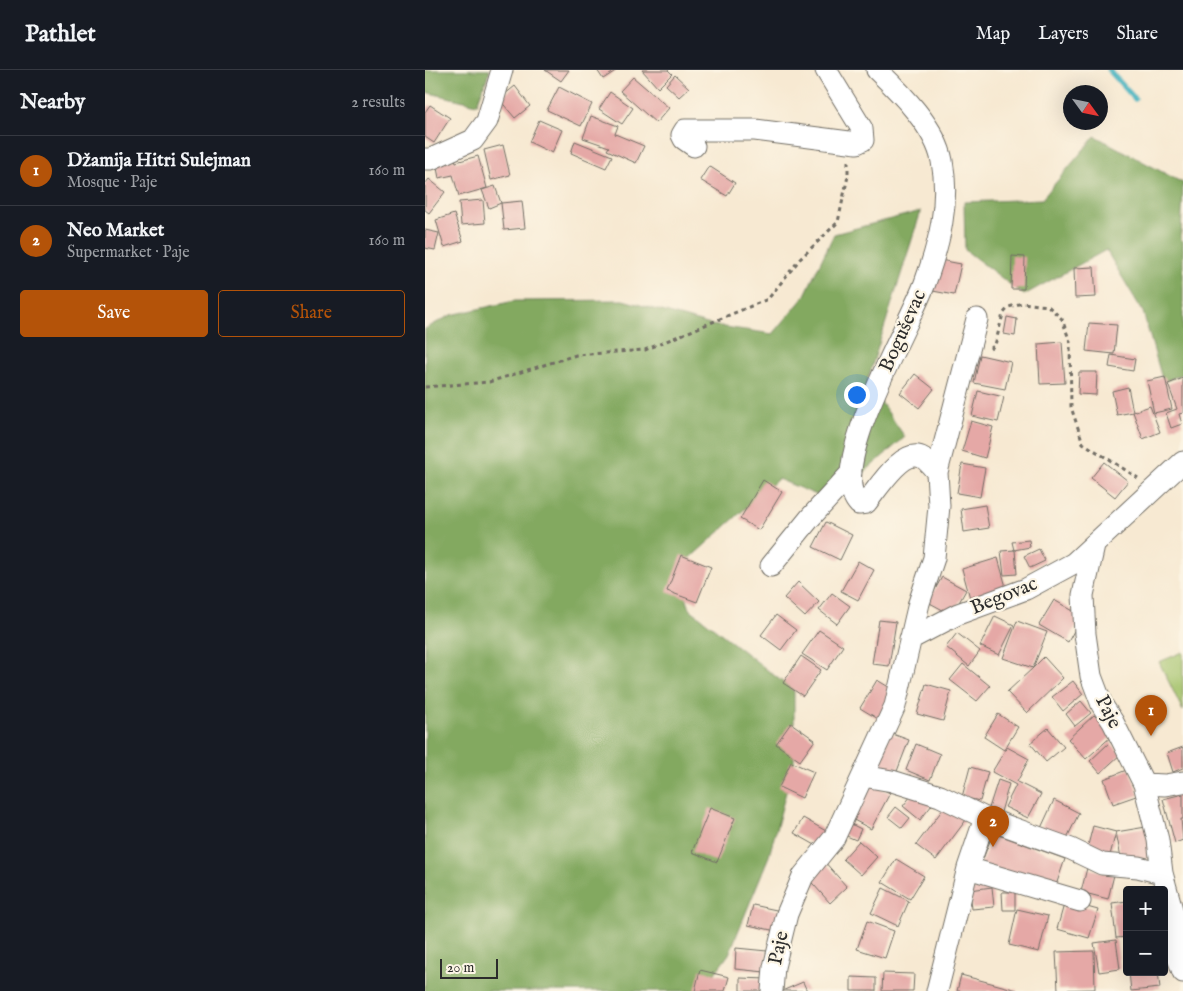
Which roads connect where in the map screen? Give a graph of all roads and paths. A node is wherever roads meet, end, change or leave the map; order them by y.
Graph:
1 (502, 70) edge
2 (826, 70) edge
3 (877, 70) edge
4 (848, 141) junction
5 (694, 146) dead end
6 (425, 159) edge
7 (1022, 303) dead end
8 (977, 319) dead end
9 (425, 387) edge
10 (1183, 462) edge
11 (937, 472) junction
12 (851, 473) junction
13 (1134, 476) dead end
14 (1094, 546) junction
15 (771, 566) dead end
16 (910, 639) junction
17 (863, 776) junction
18 (1183, 782) edge
19 (1144, 784) junction
20 (985, 818) junction
21 (968, 868) junction
22 (1162, 873) junction
23 (1080, 901) dead end
24 (1183, 972) edge
25 (772, 991) edge
26 (937, 991) edge

1 - 6 street
2 - 4 street
3 - 12 street, Boguševac
4 - 5 street
4 - 9 path
7 - 13 path
8 - 11 street, Paje
10 - 14 street, Begovac
11 - 12 street, Boguševac
11 - 16 street, Paje
12 - 15 street
14 - 16 street, Begovac
14 - 19 street, Paje
16 - 17 street, Paje
17 - 20 street
17 - 25 street, Paje
18 - 19 street
19 - 22 street, Paje
20 - 21 street
20 - 22 street
21 - 23 street
21 - 26 street
22 - 24 street, Paje

